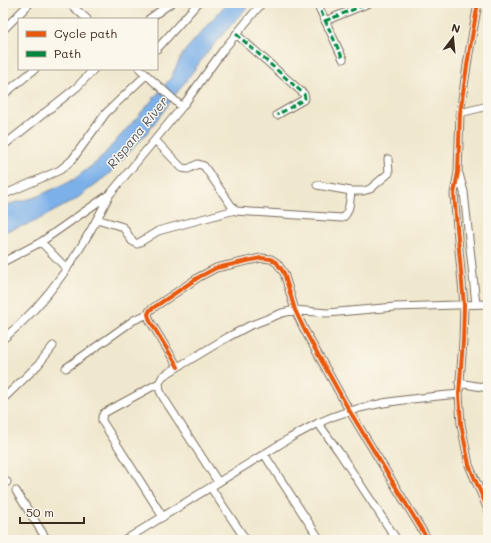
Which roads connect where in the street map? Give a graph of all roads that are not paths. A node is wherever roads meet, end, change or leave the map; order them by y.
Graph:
1 (30, 3) edge
2 (69, 3) edge
3 (171, 3) edge
4 (198, 3) edge
5 (262, 3) edge
6 (316, 3) edge
7 (369, 3) edge
8 (478, 3) edge
9 (86, 18) edge
10 (151, 18) edge
11 (325, 21) junction
12 (3, 30) edge
13 (236, 34) junction
14 (158, 48) edge
15 (343, 59) dead end
16 (35, 70) edge
17 (93, 70) edge
18 (141, 70) edge
19 (146, 75) junction
20 (3, 95) edge
21 (488, 106) edge
22 (182, 107) junction
23 (460, 113) junction
24 (277, 115) dead end
25 (155, 140) junction
26 (3, 146) edge
27 (388, 159) dead end
28 (458, 172) junction
29 (317, 185) dead end
30 (351, 191) junction
31 (111, 193) junction
32 (3, 195) edge
33 (235, 210) junction
34 (97, 219) junction
35 (41, 242) junction
36 (3, 262) edge
37 (67, 269) junction
38 (476, 304) junction
39 (488, 304) edge
40 (464, 305) junction
41 (295, 310) junction
42 (148, 314) junction
43 (3, 339) edge
44 (53, 346) dead end
45 (178, 367) junction
46 (66, 368) dead end
47 (159, 383) junction
48 (459, 383) junction
49 (488, 388) edge
50 (459, 394) junction
51 (3, 399) edge
52 (349, 410) junction
53 (318, 422) junction
54 (264, 454) junction
55 (218, 482) junction
56 (211, 488) junction
57 (16, 491) dead end
58 (488, 510) edge
59 (163, 517) junction
60 (47, 540) edge
61 (125, 540) edge
62 (246, 540) edge
63 (320, 540) edge
64 (397, 540) edge
65 (428, 540) edge

1 - 12 street
2 - 9 street
3 - 10 street
4 - 14 street
5 - 13 street
6 - 11 street
7 - 11 street
8 - 23 street
11 - 15 street
13 - 22 street
13 - 24 street
16 - 20 street
17 - 26 street
18 - 19 street
19 - 22 street
19 - 32 street
21 - 23 street
22 - 25 street
23 - 28 street
25 - 31 street
25 - 33 street
27 - 30 street
28 - 38 street
28 - 40 street
29 - 30 street
30 - 33 street
31 - 34 street
31 - 35 street
33 - 34 street
34 - 37 street
35 - 36 street
35 - 37 street
37 - 43 street
38 - 39 street
38 - 40 street
40 - 41 street
40 - 48 street
41 - 42 street
41 - 45 street
41 - 52 street
42 - 45 street
42 - 46 street
44 - 51 street
45 - 47 street
47 - 55 street
47 - 59 street
48 - 49 street
48 - 50 street
50 - 52 street
50 - 58 street
52 - 53 street
52 - 65 street
53 - 54 street
53 - 64 street
54 - 55 street
54 - 63 street
55 - 56 street
56 - 59 street
56 - 62 street
57 - 60 street
59 - 61 street

